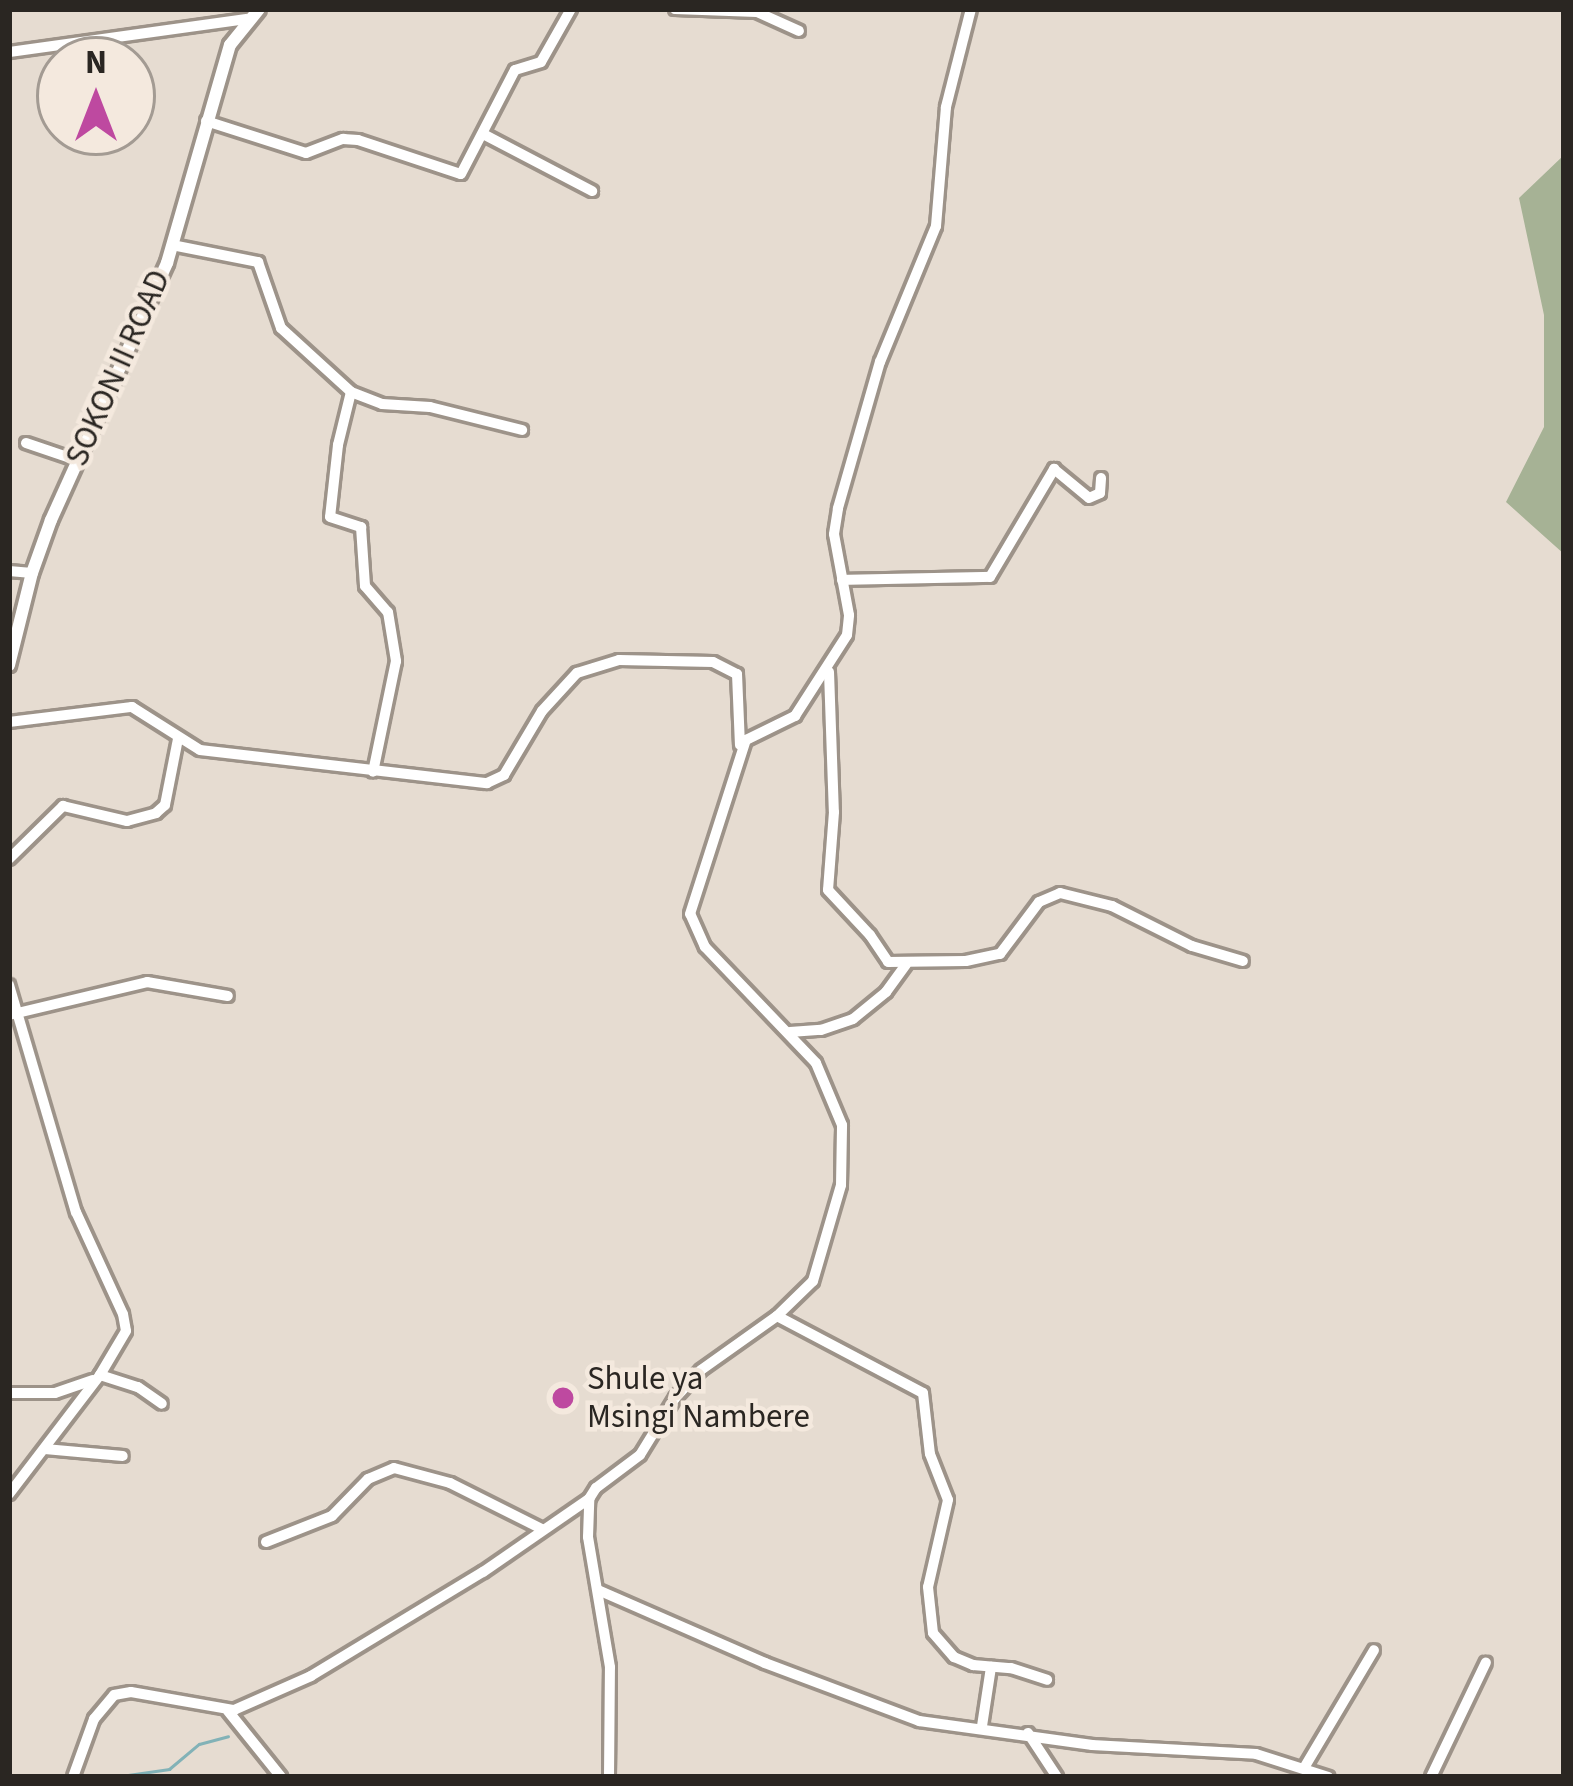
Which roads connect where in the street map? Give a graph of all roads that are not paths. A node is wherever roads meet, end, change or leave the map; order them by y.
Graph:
1 (571, 9) edge
2 (675, 9) edge
3 (971, 9) edge
4 (253, 14) edge
5 (800, 31) dead end
6 (9, 52) edge
7 (206, 121) junction
8 (484, 135) junction
9 (592, 191) dead end
10 (172, 245) junction
11 (351, 392) junction
12 (522, 430) dead end
13 (26, 443) dead end
14 (76, 460) junction
15 (1101, 478) dead end
16 (9, 571) edge
17 (32, 572) junction
18 (842, 580) junction
19 (9, 665) edge
20 (829, 668) junction
21 (9, 722) edge
22 (178, 739) junction
23 (740, 753) junction
24 (374, 772) junction
25 (9, 859) edge
26 (1244, 961) dead end
27 (906, 964) junction
28 (9, 985) edge
29 (228, 996) dead end
30 (13, 1014) edge
31 (790, 1032) junction
32 (777, 1316) junction
33 (98, 1377) junction
34 (9, 1393) edge
35 (162, 1404) dead end
36 (45, 1449) junction
37 (124, 1456) dead end
38 (9, 1494) edge
39 (589, 1499) junction
40 (542, 1529) junction
41 (266, 1542) dead end
42 (598, 1590) junction
43 (1374, 1650) dead end
44 (1486, 1661) dead end
45 (991, 1667) junction
46 (1047, 1680) dead end
47 (228, 1711) junction
48 (982, 1726) junction
49 (1028, 1733) junction
50 (1304, 1768) junction
51 (73, 1777) edge
52 (281, 1777) edge
53 (609, 1777) edge
54 (1057, 1777) edge
55 (1328, 1777) edge
56 (1431, 1777) edge

1 - 8 street
2 - 5 street
3 - 18 street
4 - 6 street
4 - 7 street, SOKON II ROAD
7 - 8 street
7 - 10 street, SOKON II ROAD
8 - 9 street
10 - 11 street
10 - 14 street, SOKON II ROAD
11 - 12 street
11 - 24 street
13 - 14 street
14 - 17 street, SOKON II ROAD
15 - 18 street
16 - 17 street
17 - 19 street, SOKON II ROAD
18 - 20 street
20 - 23 street
20 - 27 street
21 - 22 street
22 - 24 street
22 - 25 street
23 - 24 street
23 - 31 street
26 - 27 street
27 - 31 street
28 - 30 street
29 - 30 street
30 - 33 street
31 - 32 street
32 - 39 street
32 - 45 street
33 - 34 street
33 - 35 street
33 - 36 street
36 - 37 street
36 - 38 street
39 - 40 street
39 - 42 street
40 - 41 street
40 - 47 street
42 - 48 street
42 - 53 street
43 - 50 street
44 - 56 street
45 - 46 street
45 - 48 street
47 - 51 street
47 - 52 street
48 - 49 street
49 - 50 street
49 - 54 street
50 - 55 street

